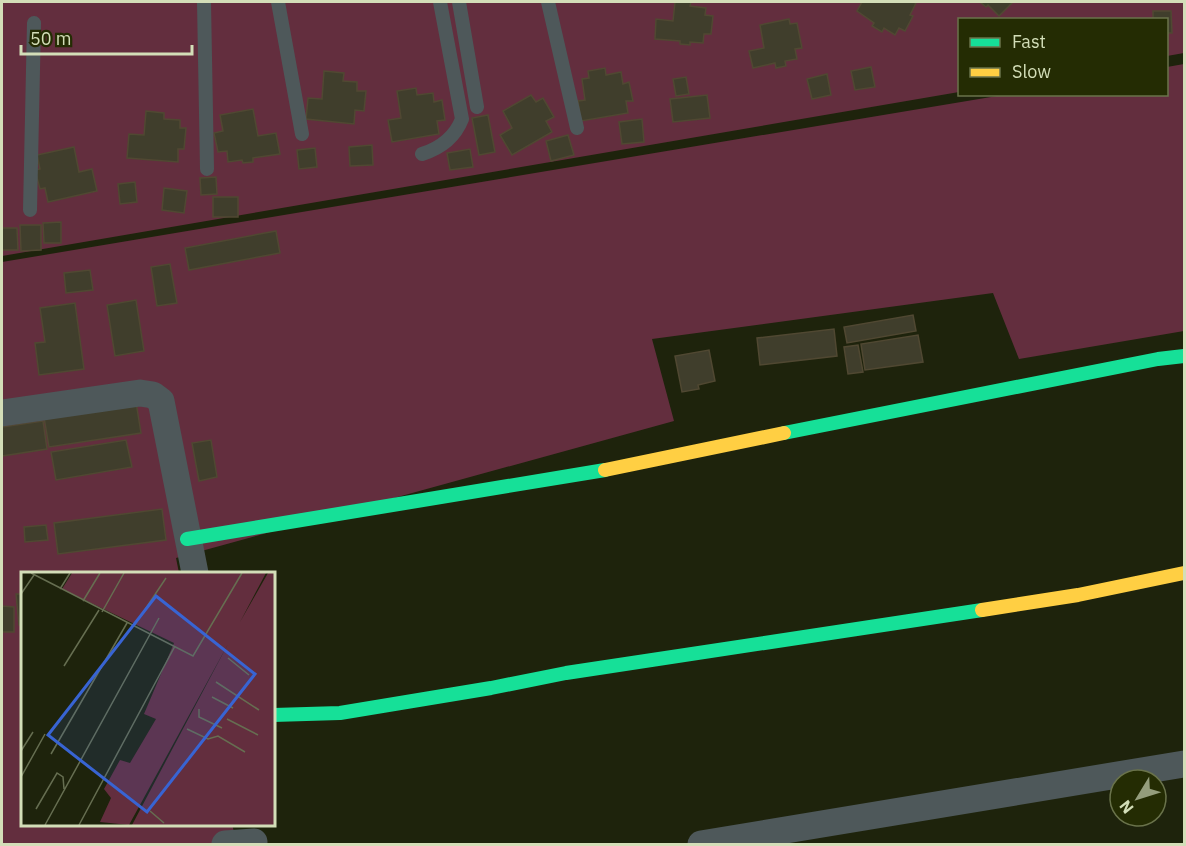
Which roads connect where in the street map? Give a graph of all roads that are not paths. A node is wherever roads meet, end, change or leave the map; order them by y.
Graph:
1 (204, 2) edge
2 (278, 2) edge
3 (440, 2) edge
4 (459, 2) edge
5 (548, 2) edge
6 (34, 23) dead end
7 (477, 107) dead end
8 (577, 128) dead end
9 (302, 134) dead end
10 (422, 154) dead end
11 (207, 169) dead end
12 (30, 210) dead end
13 (1185, 356) edge
14 (2, 413) edge
15 (187, 538) junction
16 (195, 572) edge
17 (1185, 573) edge
18 (274, 715) edge
19 (1185, 764) edge
20 (253, 837) edge
21 (225, 844) edge
22 (701, 844) edge

1 - 11 lane
2 - 9 lane
3 - 10 lane
4 - 7 lane
5 - 8 lane
6 - 12 lane
13 - 15 street
14 - 15 street
15 - 16 street
17 - 18 street
19 - 22 street
20 - 21 street

